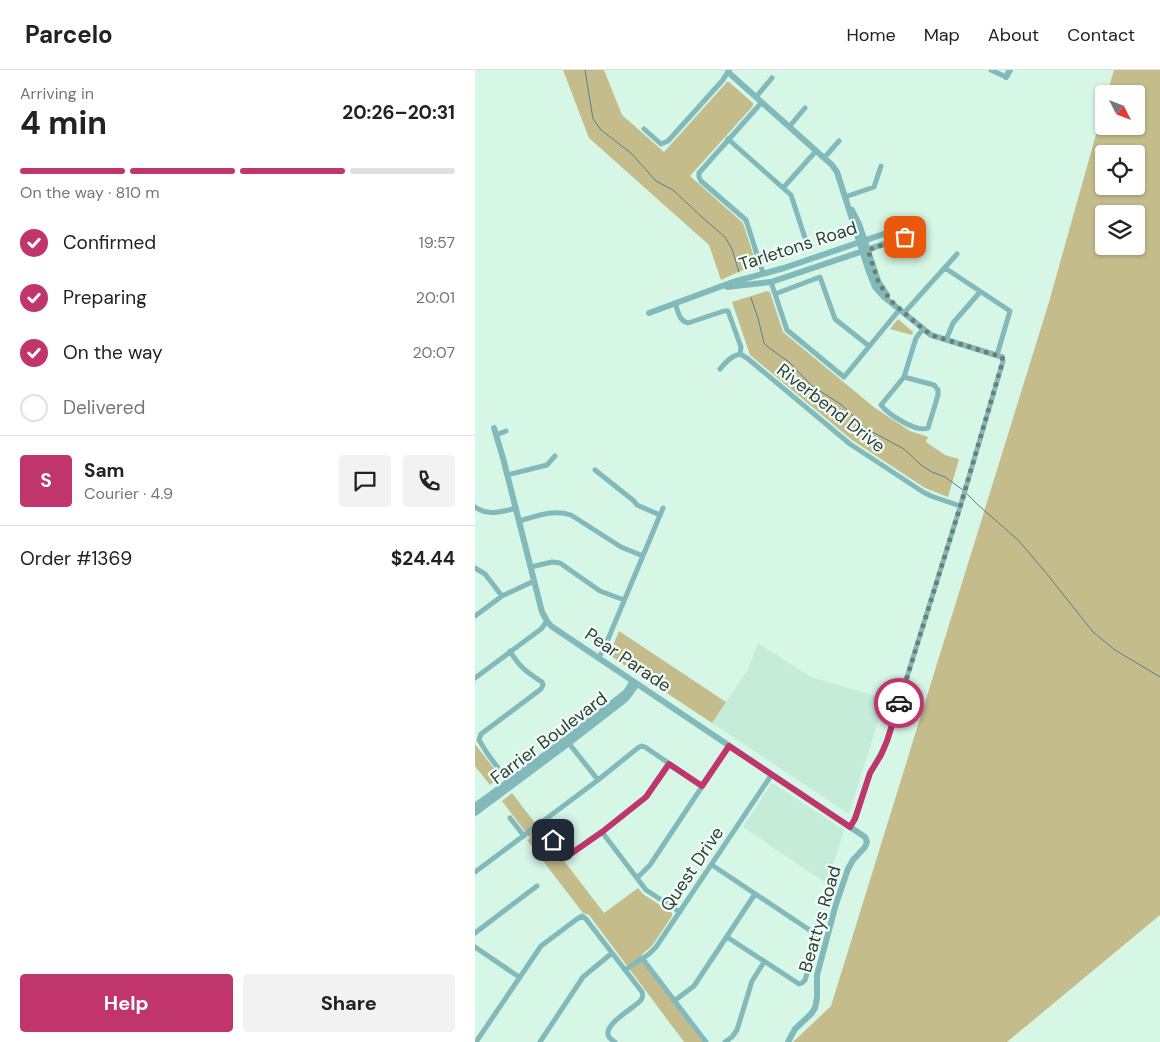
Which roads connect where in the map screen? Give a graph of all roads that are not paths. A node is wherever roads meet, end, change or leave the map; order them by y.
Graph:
1 (991, 70) edge
2 (1010, 70) edge
3 (728, 71) edge
4 (1006, 77) joint
5 (772, 78) dead end
6 (755, 97) junction
7 (761, 102) junction
8 (805, 108) dead end
9 (789, 127) junction
10 (645, 129) dead end
11 (728, 139) junction
12 (839, 141) dead end
13 (816, 151) junction
14 (824, 158) junction
15 (881, 166) dead end
16 (783, 188) junction
17 (845, 196) junction
18 (913, 224) dead end
19 (923, 231) dead end
20 (864, 246) junction
21 (957, 254) dead end
22 (760, 260) junction
23 (945, 268) junction
24 (763, 273) junction
25 (718, 280) dead end
26 (771, 282) junction
27 (721, 287) junction
28 (981, 292) junction
29 (775, 294) junction
30 (675, 304) junction
31 (902, 311) junction
32 (649, 312) dead end
33 (923, 329) junction
34 (947, 340) junction
35 (869, 346) junction
36 (740, 354) junction
37 (999, 356) junction
38 (720, 369) dead end
39 (904, 377) junction
40 (506, 431) dead end
41 (495, 432) joint
42 (555, 456) dead end
43 (595, 470) dead end
44 (507, 475) junction
45 (960, 506) junction
46 (475, 507) edge
47 (516, 508) junction
48 (663, 508) dead end
49 (660, 515) junction
50 (519, 521) junction
51 (643, 556) junction
52 (531, 566) junction
53 (475, 568) edge
54 (534, 581) junction
55 (501, 596) junction
56 (624, 600) junction
57 (475, 616) edge
58 (547, 621) junction
59 (510, 652) junction
60 (598, 658) junction
61 (475, 678) edge
62 (635, 682) junction
63 (567, 741) junction
64 (729, 746) junction
65 (669, 764) junction
66 (772, 774) junction
67 (598, 780) junction
68 (510, 783) junction
69 (702, 786) junction
70 (475, 806) edge
71 (475, 813) edge
72 (510, 818) dead end
73 (541, 824) junction
74 (850, 827) junction
75 (602, 832) junction
76 (860, 833) joint
77 (524, 836) junction
78 (711, 865) junction
79 (475, 872) edge
80 (637, 878) junction
81 (537, 886) dead end
82 (755, 894) junction
83 (680, 912) junction
84 (475, 934) edge
85 (727, 937) junction
86 (475, 948) edge
87 (612, 953) junction
88 (642, 958) junction
89 (764, 962) junction
90 (625, 970) junction
91 (519, 978) junction
92 (674, 1001) junction
93 (476, 1042) edge
94 (539, 1042) edge
95 (615, 1042) edge
96 (707, 1042) edge
97 (725, 1042) edge
98 (788, 1042) edge

1 - 4 street
2 - 4 street
3 - 6 street
3 - 10 street
5 - 6 street
6 - 7 street
7 - 9 street
7 - 11 street
8 - 9 street
9 - 13 street
11 - 16 street
11 - 22 street
12 - 14 street
13 - 14 street
13 - 16 street
14 - 17 street
15 - 17 street
16 - 22 street
17 - 20 street
18 - 20 street, Tarletons Road
19 - 20 street, Tarletons Road
20 - 24 street, Tarletons Road
20 - 26 street, Tarletons Road
20 - 31 street
21 - 23 street
22 - 24 street
23 - 28 street
23 - 31 street
24 - 27 street, Tarletons Road
25 - 27 street
26 - 27 street, Tarletons Road
26 - 29 street
27 - 30 street, Tarletons Road
28 - 34 street
28 - 37 street
29 - 35 street
29 - 35 street
30 - 32 street, Tarletons Road
30 - 36 street
31 - 33 street
31 - 35 street
33 - 34 street
33 - 39 street
34 - 37 street
36 - 38 street
36 - 45 street, Riverbend Drive
37 - 45 street
39 - 39 street
40 - 41 street
41 - 44 street
42 - 44 street
43 - 49 street
44 - 47 street
45 - 74 street
46 - 47 street
47 - 50 street
48 - 49 street
49 - 51 street
50 - 51 street
50 - 52 street
51 - 56 street
52 - 54 street
52 - 56 street
53 - 55 street
54 - 55 street
54 - 58 street
55 - 57 street
56 - 60 street
58 - 59 street
58 - 60 street, Pear Parade
59 - 61 street
59 - 68 street
60 - 62 street, Pear Parade
62 - 63 street, Farrier Boulevard
62 - 64 street, Pear Parade
63 - 67 street
63 - 68 street, Farrier Boulevard
64 - 66 street, Pear Parade
64 - 69 street
65 - 67 street
65 - 69 street
65 - 75 street
66 - 74 street, Pear Parade
66 - 78 street, Quest Drive
67 - 73 street
68 - 70 street, Farrier Boulevard
68 - 71 street, Farrier Boulevard
69 - 80 street
72 - 77 street
73 - 75 street
73 - 77 street
74 - 76 street, Pear Parade
75 - 80 street
76 - 98 street, Beattys Road
77 - 79 street
78 - 82 street
78 - 83 street, Quest Drive
80 - 83 street
81 - 84 street
82 - 85 street
82 - 89 street
83 - 88 street, Quest Drive
85 - 89 street
85 - 92 street
86 - 91 street
87 - 90 street
87 - 91 street
87 - 94 street
88 - 90 street, Quest Drive
88 - 92 street
89 - 97 street
90 - 95 street
91 - 93 street
92 - 96 street

